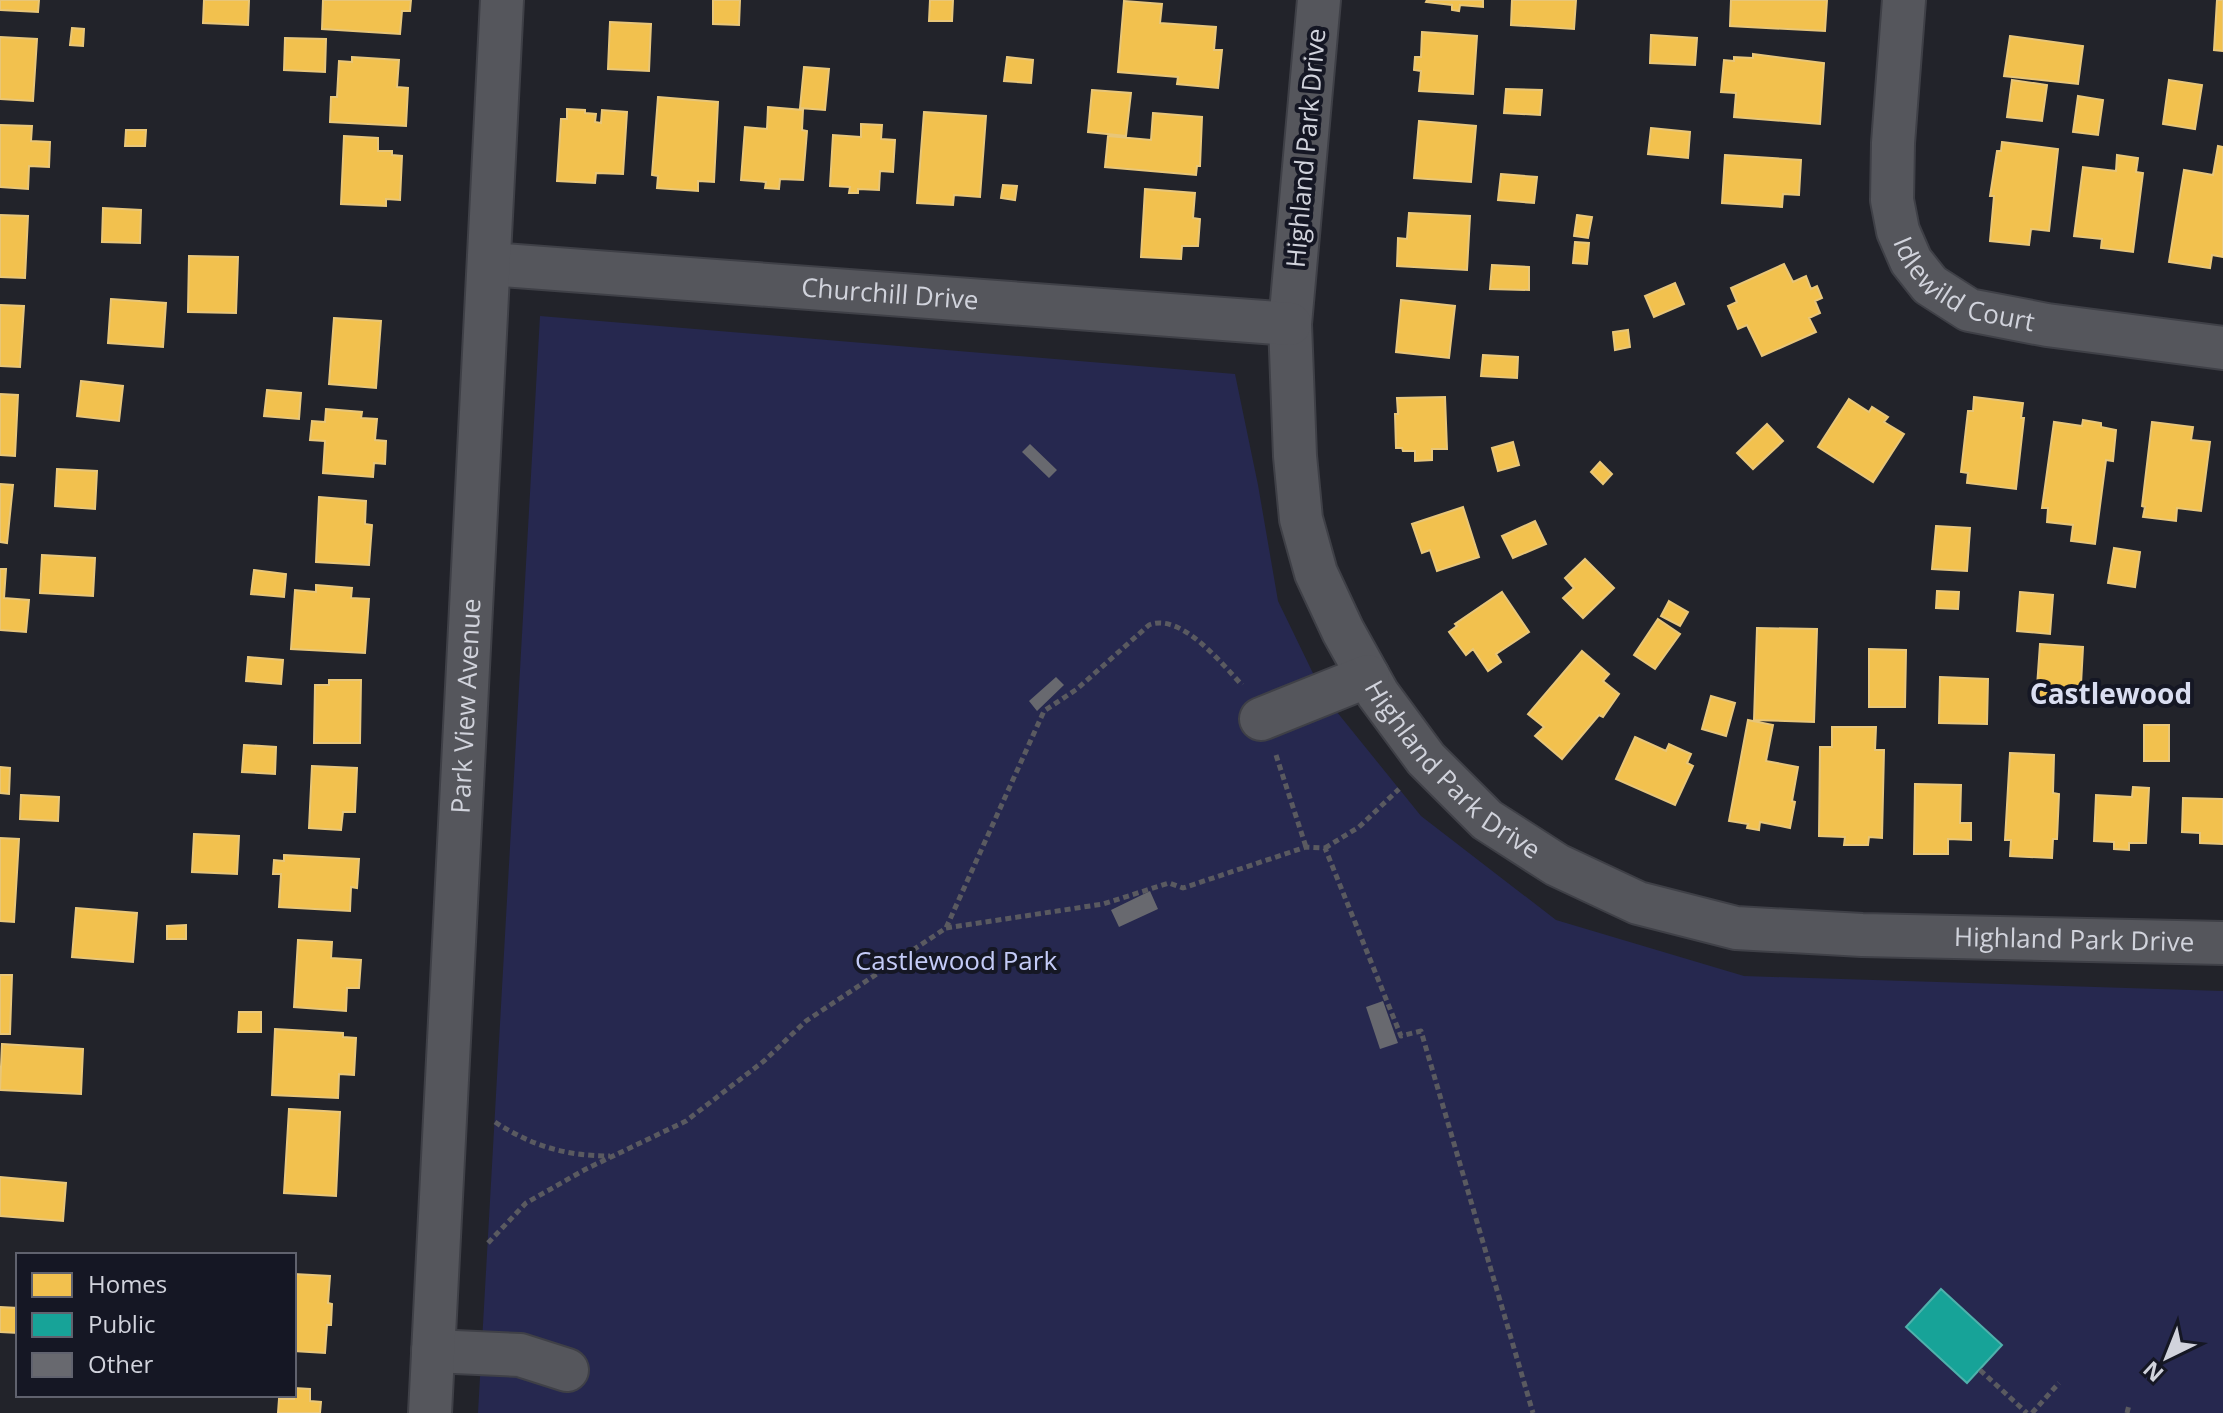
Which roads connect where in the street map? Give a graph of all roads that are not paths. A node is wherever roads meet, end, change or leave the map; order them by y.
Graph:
1 (502, 0) edge
2 (1319, 0) edge
3 (1904, 0) edge
4 (489, 264) junction
5 (1290, 324) junction
6 (2223, 348) edge
7 (1368, 676) junction
8 (1261, 719) road end
9 (2223, 943) edge
10 (433, 1351) junction
11 (567, 1370) dead end
12 (430, 1413) edge

1 - 4 street, Park View Avenue
2 - 5 street, Highland Park Drive
3 - 6 street, Idlewild Court
4 - 5 street, Churchill Drive
4 - 10 street, Park View Avenue
5 - 7 street, Highland Park Drive
7 - 8 street
7 - 9 street, Highland Park Drive
10 - 11 street
10 - 12 street, Park View Avenue

